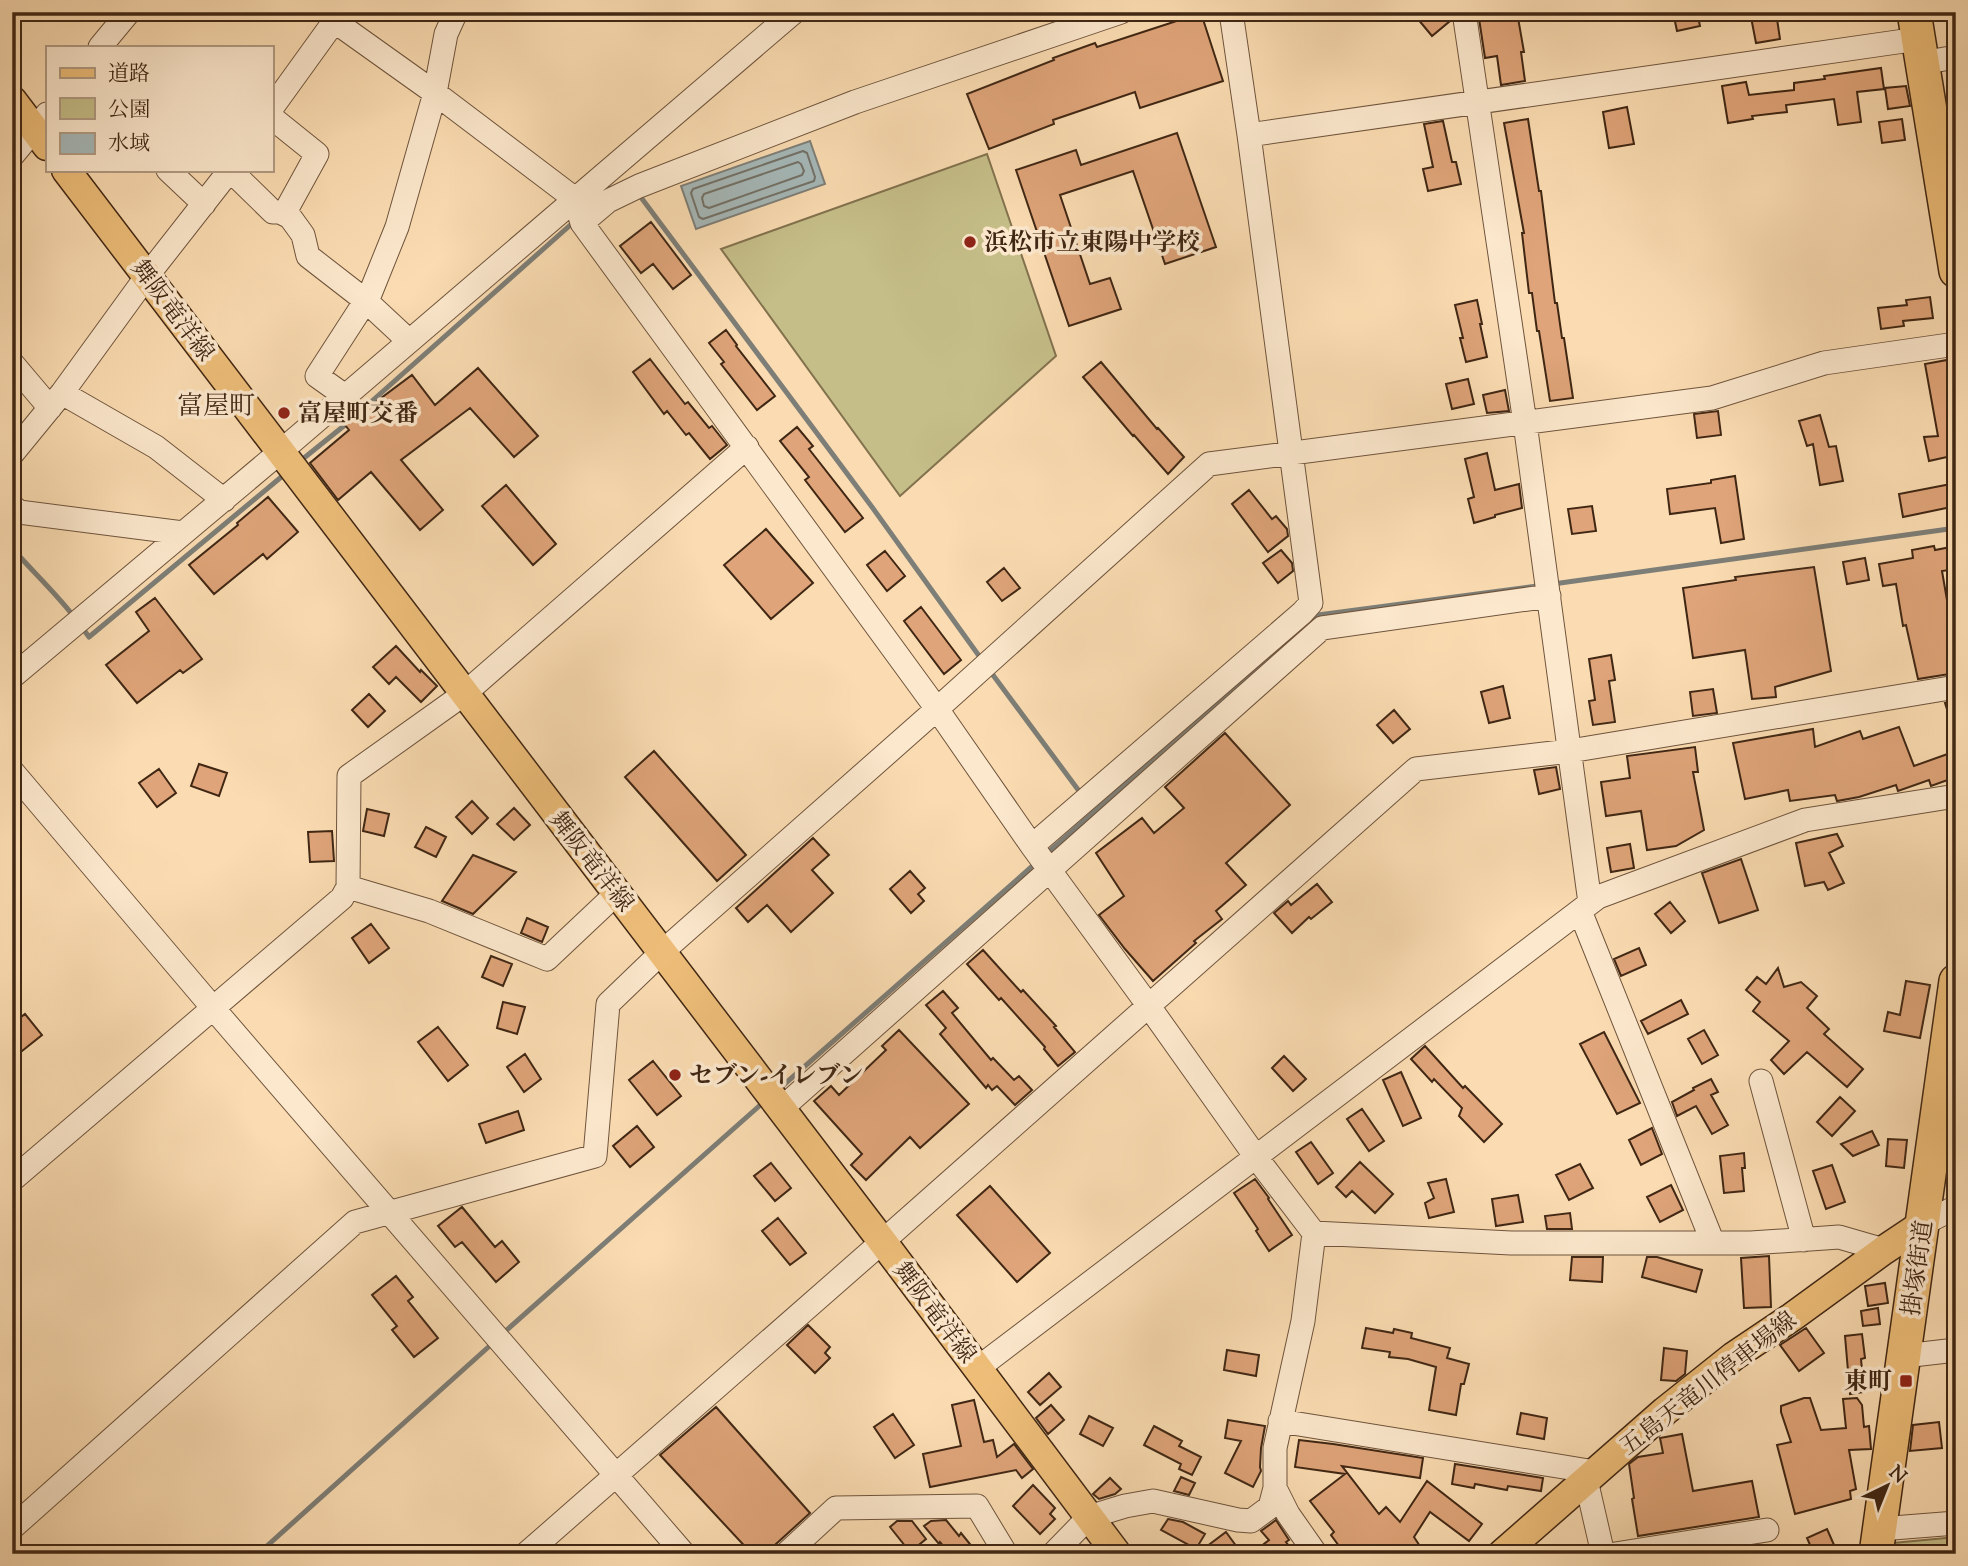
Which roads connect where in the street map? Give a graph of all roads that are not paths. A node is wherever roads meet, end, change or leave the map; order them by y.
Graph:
1 (129, 12) edge
2 (456, 12) edge
3 (794, 12) edge
4 (1231, 12) edge
5 (1464, 12) edge
6 (1114, 13) edge
7 (338, 17) edge
8 (1918, 38) edge
9 (101, 46) edge
10 (1956, 57) edge
11 (435, 93) junction
12 (12, 100) edge
13 (1477, 104) junction
14 (273, 107) edge
15 (273, 119) edge
16 (43, 130) edge
17 (1249, 135) junction
18 (12, 156) edge
19 (68, 172) edge
20 (170, 172) edge
21 (228, 172) edge
22 (232, 172) edge
23 (575, 199) junction
24 (204, 204) junction
25 (284, 214) junction
26 (582, 223) junction
27 (1956, 271) edge
28 (147, 276) junction
29 (366, 301) junction
30 (409, 341) junction
31 (1956, 344) edge
32 (12, 363) edge
33 (345, 396) junction
34 (56, 400) junction
35 (1525, 423) junction
36 (747, 447) junction
37 (281, 452) junction
38 (12, 454) edge
39 (1291, 454) junction
40 (223, 500) junction
41 (12, 506) edge
42 (184, 533) junction
43 (1548, 590) junction
44 (12, 677) edge
45 (1956, 687) edge
46 (464, 694) junction
47 (937, 709) junction
48 (1570, 751) junction
49 (12, 771) edge
50 (1956, 796) edge
51 (1032, 846) junction
52 (1050, 871) junction
53 (348, 887) junction
54 (617, 893) junction
55 (1585, 907) junction
56 (662, 952) junction
57 (1956, 981) edge
58 (1148, 1005) junction
59 (213, 1008) junction
60 (1761, 1081) dead end
61 (782, 1110) junction
62 (1256, 1157) junction
63 (12, 1181) edge
64 (1956, 1207) edge
65 (390, 1213) junction
66 (1923, 1224) junction
67 (1314, 1233) junction
68 (1804, 1240) junction
69 (882, 1242) junction
70 (1713, 1243) junction
71 (1884, 1250) junction
72 (1956, 1350) edge
73 (1904, 1356) junction
74 (978, 1368) junction
75 (1280, 1421) junction
76 (615, 1475) junction
77 (1591, 1476) junction
78 (1275, 1488) junction
79 (1089, 1517) junction
80 (1956, 1523) edge
81 (12, 1528) edge
82 (1767, 1530) dead end
83 (1878, 1541) edge
84 (526, 1554) edge
85 (684, 1554) edge
86 (786, 1554) edge
87 (1006, 1554) edge
88 (1054, 1554) edge
89 (1117, 1554) edge
90 (1316, 1554) edge
91 (1503, 1554) edge
92 (1603, 1554) edge
93 (1615, 1554) edge

1 - 9 street
2 - 11 street
3 - 23 street
4 - 17 street
5 - 13 street
6 - 26 street
7 - 11 street
7 - 14 street
8 - 10 street
8 - 13 street
8 - 27 highway
11 - 23 street
11 - 29 street
12 - 16 main road
13 - 17 street
13 - 35 street
15 - 25 street
16 - 18 street
17 - 39 street
19 - 28 main road, 舞阪竜洋線
20 - 24 street
21 - 24 street
22 - 25 street
23 - 26 street
23 - 30 street
24 - 28 street
25 - 29 street
26 - 36 street
28 - 34 street
28 - 37 main road, 舞阪竜洋線
29 - 30 street
29 - 33 street
30 - 33 street
31 - 35 street
32 - 34 street
33 - 37 street
34 - 38 street
34 - 40 street
35 - 39 street
35 - 43 street
36 - 46 street
36 - 47 street
37 - 40 street
37 - 46 main road, 舞阪竜洋線
39 - 47 street
39 - 51 street
40 - 42 street
41 - 42 street
42 - 44 street
43 - 48 street
43 - 52 street
45 - 48 street
46 - 53 street
46 - 54 main road, 舞阪竜洋線
47 - 51 street
47 - 56 street
48 - 55 street
48 - 58 street
49 - 59 street
50 - 55 street
51 - 52 street
52 - 58 street
52 - 61 street
53 - 54 street
53 - 59 street
54 - 56 main road, 舞阪竜洋線
55 - 62 street
55 - 70 street
56 - 61 main road, 舞阪竜洋線
56 - 65 street
57 - 66 highway, 掛塚街道
58 - 62 street
58 - 69 street
59 - 63 street
59 - 65 street
60 - 68 street
61 - 69 main road, 舞阪竜洋線
62 - 67 street
62 - 74 street
64 - 66 street
65 - 76 street
65 - 81 street
66 - 71 main road, 五島天竜川停車場線
66 - 73 highway, 掛塚街道
67 - 70 street
67 - 75 street
68 - 70 street
68 - 71 street
69 - 74 main road, 舞阪竜洋線
69 - 76 street
71 - 77 main road, 五島天竜川停車場線
72 - 73 street
73 - 83 highway, 掛塚街道
74 - 79 main road, 舞阪竜洋線
75 - 77 street
75 - 78 street
76 - 84 street
76 - 85 street
77 - 91 main road, 五島天竜川停車場線
77 - 92 street
78 - 79 street
78 - 90 street
79 - 88 street
79 - 89 main road, 舞阪竜洋線
80 - 83 street
82 - 93 street
86 - 87 street

